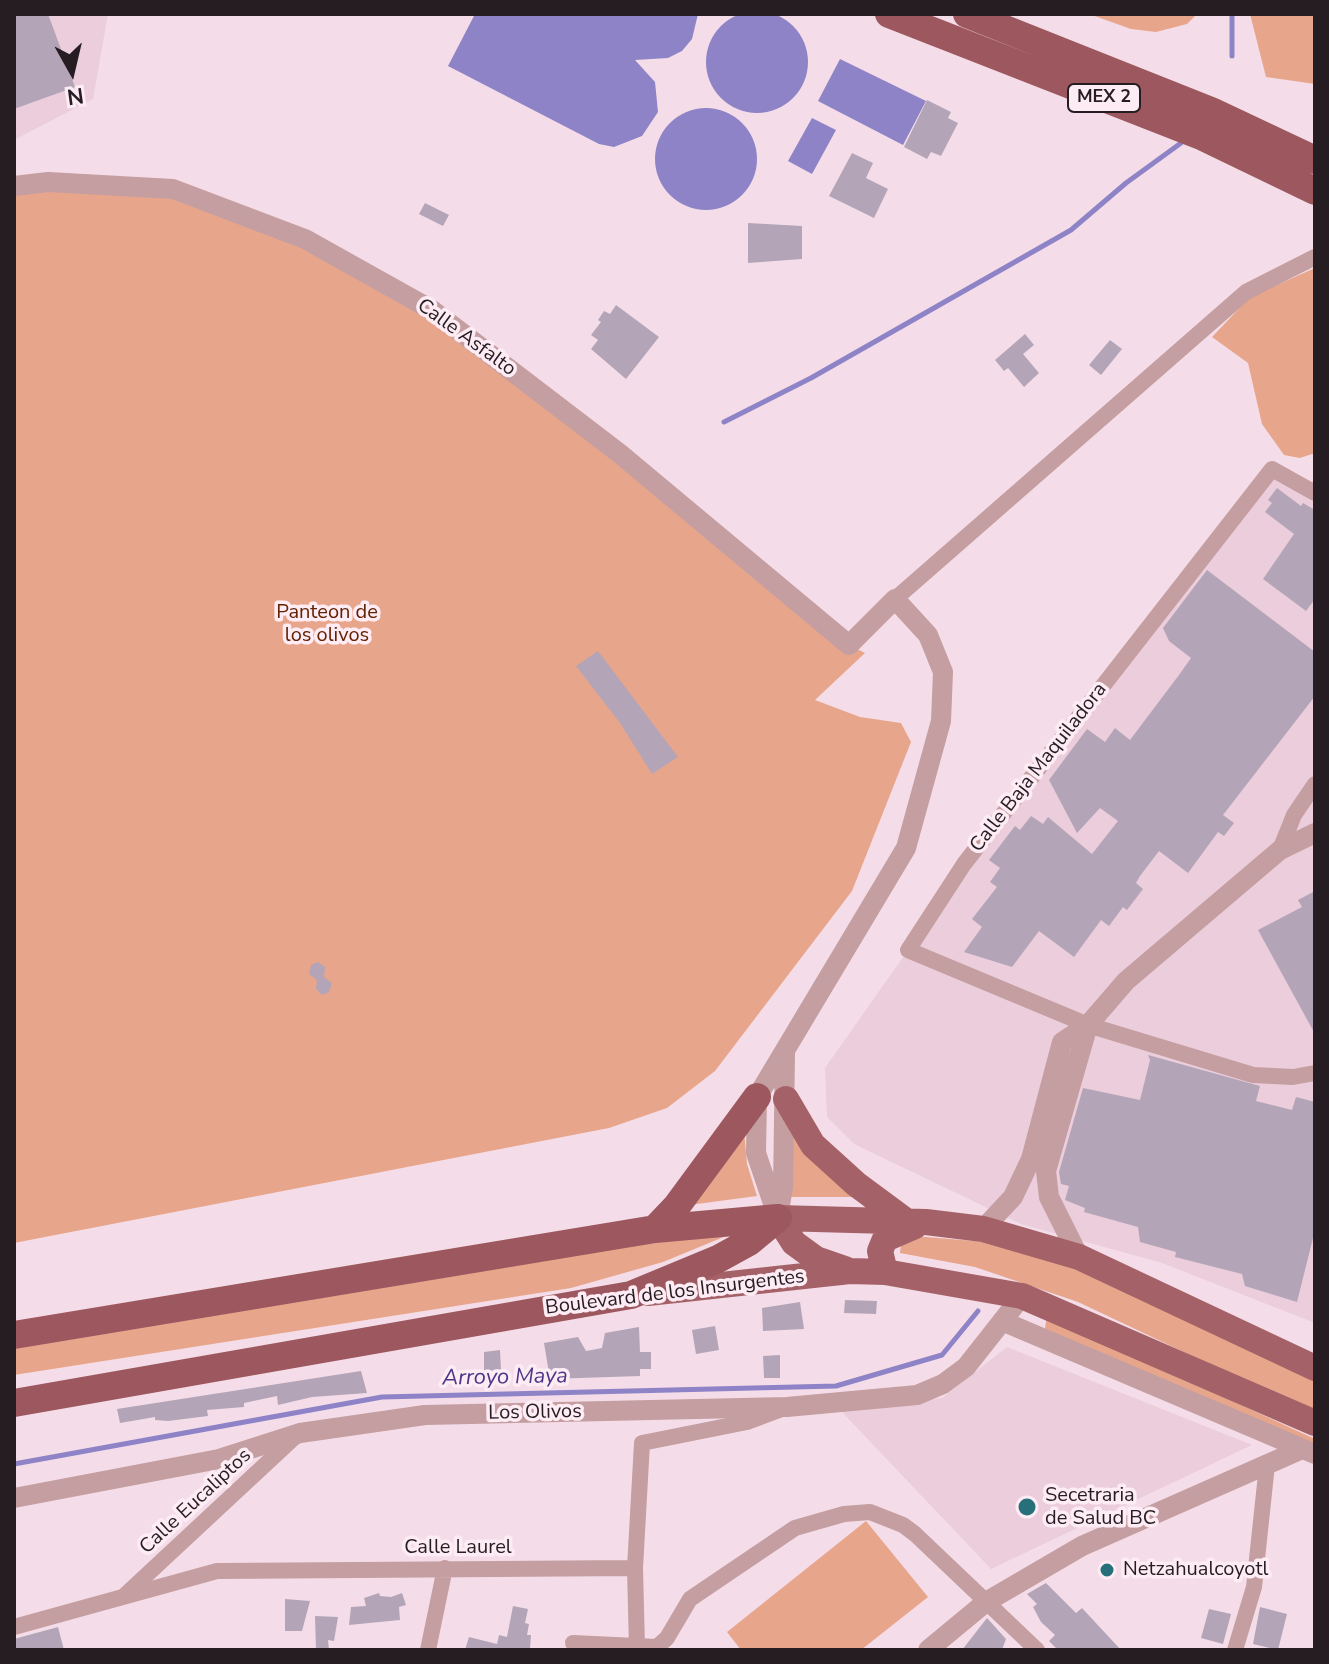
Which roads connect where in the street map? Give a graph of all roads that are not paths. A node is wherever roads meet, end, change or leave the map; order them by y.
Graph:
1 (889, 14) edge
2 (967, 14) edge
3 (1315, 160) edge
4 (14, 186) edge
5 (1315, 191) edge
6 (1315, 257) edge
7 (1312, 486) edge
8 (895, 599) junction
9 (1315, 784) edge
10 (1315, 833) edge
11 (1280, 850) junction
12 (1088, 1025) junction
13 (785, 1053) junction
14 (1315, 1073) edge
15 (757, 1097) junction
16 (786, 1099) junction
17 (778, 1218) junction
18 (916, 1222) junction
19 (655, 1229) junction
20 (983, 1229) junction
21 (1079, 1257) junction
22 (850, 1271) junction
23 (885, 1272) junction
24 (631, 1295) junction
25 (1022, 1296) junction
26 (1002, 1321) junction
27 (14, 1335) edge
28 (1315, 1368) edge
29 (14, 1403) edge
30 (787, 1407) junction
31 (1315, 1423) edge
32 (300, 1433) junction
33 (1308, 1452) edge
34 (1267, 1465) junction
35 (14, 1498) edge
36 (445, 1568) junction
37 (635, 1568) junction
38 (120, 1600) junction
39 (986, 1602) junction
40 (14, 1627) edge
41 (573, 1643) dead end
42 (637, 1648) junction
43 (428, 1650) edge
44 (928, 1650) edge
45 (1037, 1650) edge
46 (1235, 1650) edge

1 - 5 highway, MEX 2
2 - 3 highway, MEX 2
4 - 8 street, Calle Asfalto
6 - 8 street
7 - 12 street, Calle Baja Maquiladora
8 - 13 street
9 - 11 street
10 - 11 street
11 - 12 street
12 - 14 street, Calle Baja Maquiladora
12 - 20 street
12 - 21 street
13 - 15 street
13 - 16 street
15 - 17 street
15 - 19 highway
16 - 17 street
16 - 18 main road
17 - 18 main road
17 - 19 highway
17 - 22 main road
17 - 24 highway
18 - 20 main road
18 - 23 main road
19 - 27 highway
20 - 21 main road
21 - 28 main road
22 - 23 main road, Boulevard de los Insurgentes
22 - 24 main road, Boulevard de los Insurgentes
23 - 25 main road, Boulevard de los Insurgentes
24 - 29 highway, Boulevard de los Insurgentes
25 - 26 street, Los Olivos
25 - 31 main road, Boulevard de los Insurgentes
26 - 30 street, Los Olivos
26 - 33 street
30 - 32 street, Los Olivos
30 - 37 street
32 - 35 street, Los Olivos
32 - 38 street, Calle Eucaliptos
33 - 34 street
34 - 39 street
34 - 46 street
36 - 37 street, Calle Laurel
36 - 38 street, Calle Laurel
36 - 43 street
37 - 42 street
38 - 40 street, Calle Laurel
39 - 42 street
39 - 44 street
39 - 45 street
41 - 42 street

